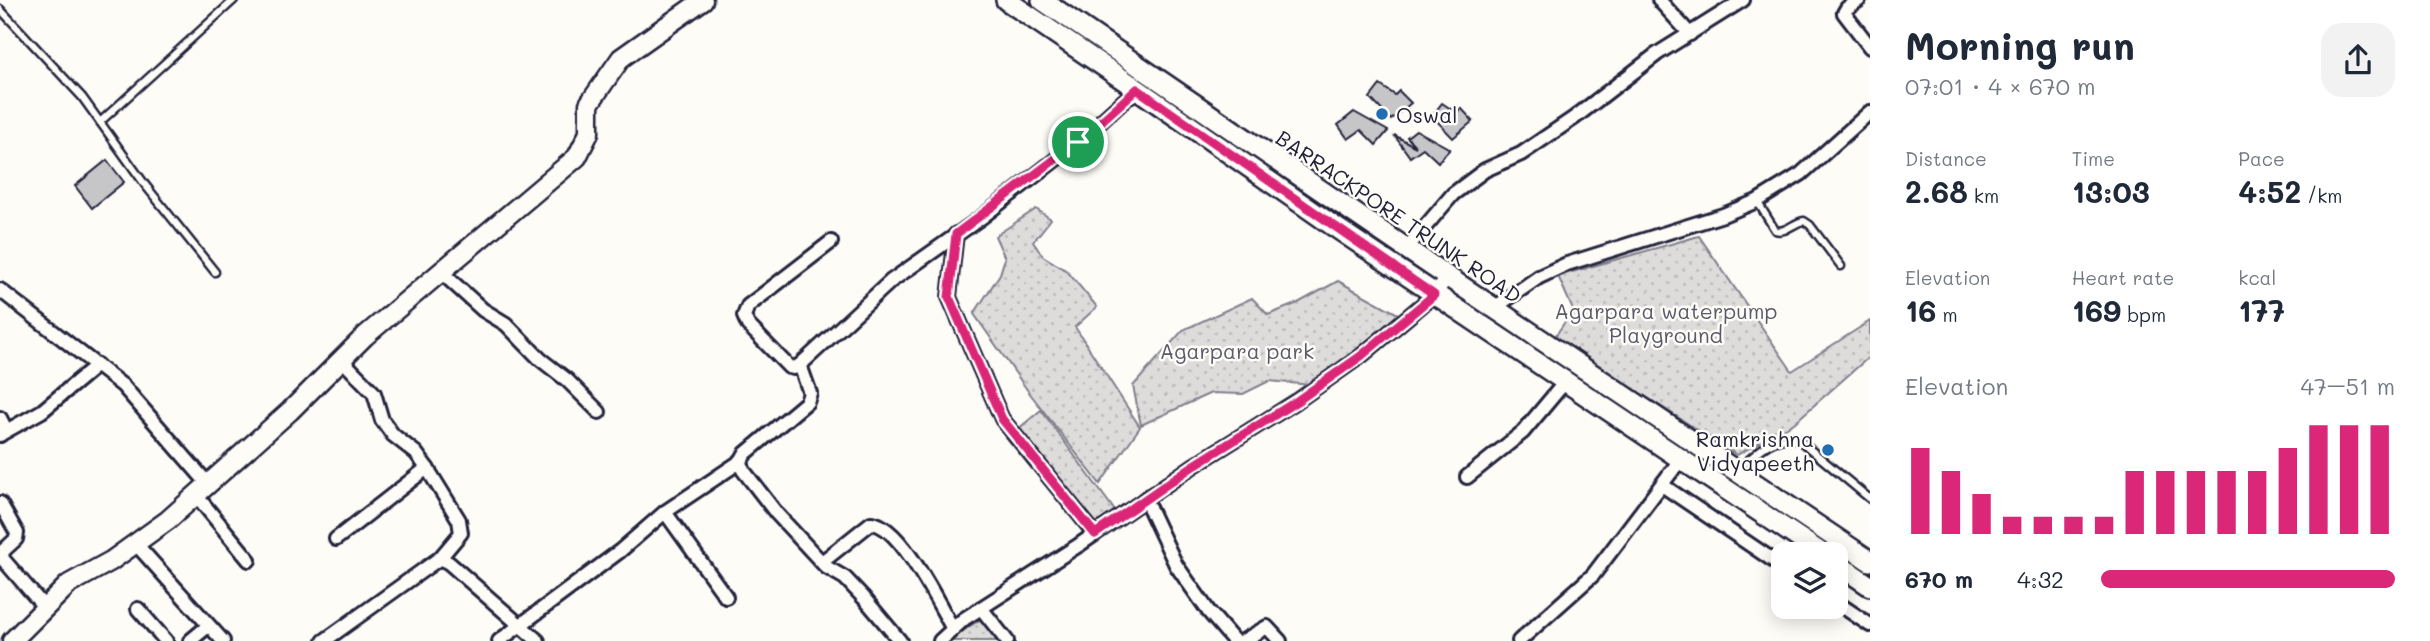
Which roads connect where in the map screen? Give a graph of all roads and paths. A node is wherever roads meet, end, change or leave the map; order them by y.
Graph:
1 (234, 0) edge
2 (703, 0) edge
3 (1006, 0) edge
4 (1042, 0) edge
5 (1659, 0) edge
6 (1743, 0) edge
7 (1859, 0) edge
8 (0, 9) edge
9 (1690, 34) junction
10 (1870, 47) edge
11 (1137, 89) junction
12 (1870, 112) edge
13 (100, 122) junction
14 (1757, 201) junction
15 (956, 234) junction
16 (831, 242) dead end
17 (1406, 249) junction
18 (1841, 266) dead end
19 (440, 271) junction
20 (215, 272) dead end
21 (1448, 278) junction
22 (0, 290) edge
23 (1434, 295) junction
24 (1494, 308) junction
25 (342, 359) junction
26 (97, 365) junction
27 (800, 365) junction
28 (1564, 382) junction
29 (600, 412) dead end
30 (0, 418) edge
31 (0, 434) edge
32 (1681, 459) junction
33 (741, 461) junction
34 (427, 468) junction
35 (1736, 471) junction
36 (1468, 477) dead end
37 (1662, 485) junction
38 (202, 489) junction
39 (1775, 497) junction
40 (1145, 499) junction
41 (1870, 499) edge
42 (0, 503) edge
43 (665, 512) junction
44 (1763, 514) junction
45 (1095, 534) junction
46 (336, 539) dead end
47 (1805, 542) edge
48 (136, 544) junction
49 (440, 558) junction
50 (1771, 559) edge
51 (249, 560) dead end
52 (1870, 561) edge
53 (822, 562) junction
54 (1848, 571) edge
55 (1870, 586) edge
56 (726, 597) dead end
57 (45, 608) junction
58 (981, 608) junction
59 (138, 610) dead end
60 (1848, 610) edge
61 (520, 625) junction
62 (1870, 625) edge
63 (208, 626) junction
64 (953, 629) junction
65 (12, 641) edge
66 (166, 641) edge
67 (190, 641) edge
68 (223, 641) edge
69 (324, 641) edge
70 (499, 641) edge
71 (538, 641) edge
72 (900, 641) edge
73 (940, 641) edge
74 (1007, 641) edge
75 (1234, 641) edge
76 (1242, 641) edge
77 (1280, 641) edge
78 (1519, 641) edge

1 - 13 lane
2 - 19 street
3 - 11 main road, BARRACKPORE TRUNK ROAD
4 - 17 main road, BARRACKPORE TRUNK ROAD
5 - 9 street
6 - 9 street
7 - 10 street
8 - 13 lane
9 - 17 street
11 - 15 street
11 - 23 main road, BARRACKPORE TRUNK ROAD
12 - 14 street
13 - 20 lane
14 - 18 lane
14 - 24 street
15 - 27 street
15 - 45 street
16 - 27 street
17 - 21 main road, BARRACKPORE TRUNK ROAD
19 - 25 street
19 - 29 street
21 - 23 street
21 - 24 main road, BARRACKPORE TRUNK ROAD
22 - 26 street
23 - 28 main road, BARRACKPORE TRUNK ROAD
23 - 40 street
24 - 35 main road, BARRACKPORE TRUNK ROAD
25 - 34 street
25 - 38 street
26 - 31 street
26 - 38 street
27 - 33 street
28 - 32 main road, BARRACKPORE TRUNK ROAD
28 - 36 street
30 - 31 street
32 - 37 street
32 - 44 main road, BARRACKPORE TRUNK ROAD
33 - 43 street
33 - 53 street
34 - 46 street
34 - 49 street
35 - 39 main road, BARRACKPORE TRUNK ROAD
35 - 41 lane
37 - 50 street
37 - 78 street
38 - 48 street
38 - 51 street
39 - 44 main road
39 - 52 main road, BARRACKPORE TRUNK ROAD
40 - 45 street
40 - 75 street
42 - 57 street
43 - 56 street
43 - 61 street
44 - 47 main road, BARRACKPORE TRUNK ROAD
45 - 58 street
48 - 57 street
48 - 63 street
49 - 61 street
49 - 69 street
53 - 64 street
53 - 72 street
54 - 55 main road
57 - 65 street
58 - 64 street
58 - 74 street
59 - 66 street
60 - 62 street
61 - 70 street
61 - 71 street
63 - 67 street
63 - 68 street
64 - 73 street
76 - 77 street

